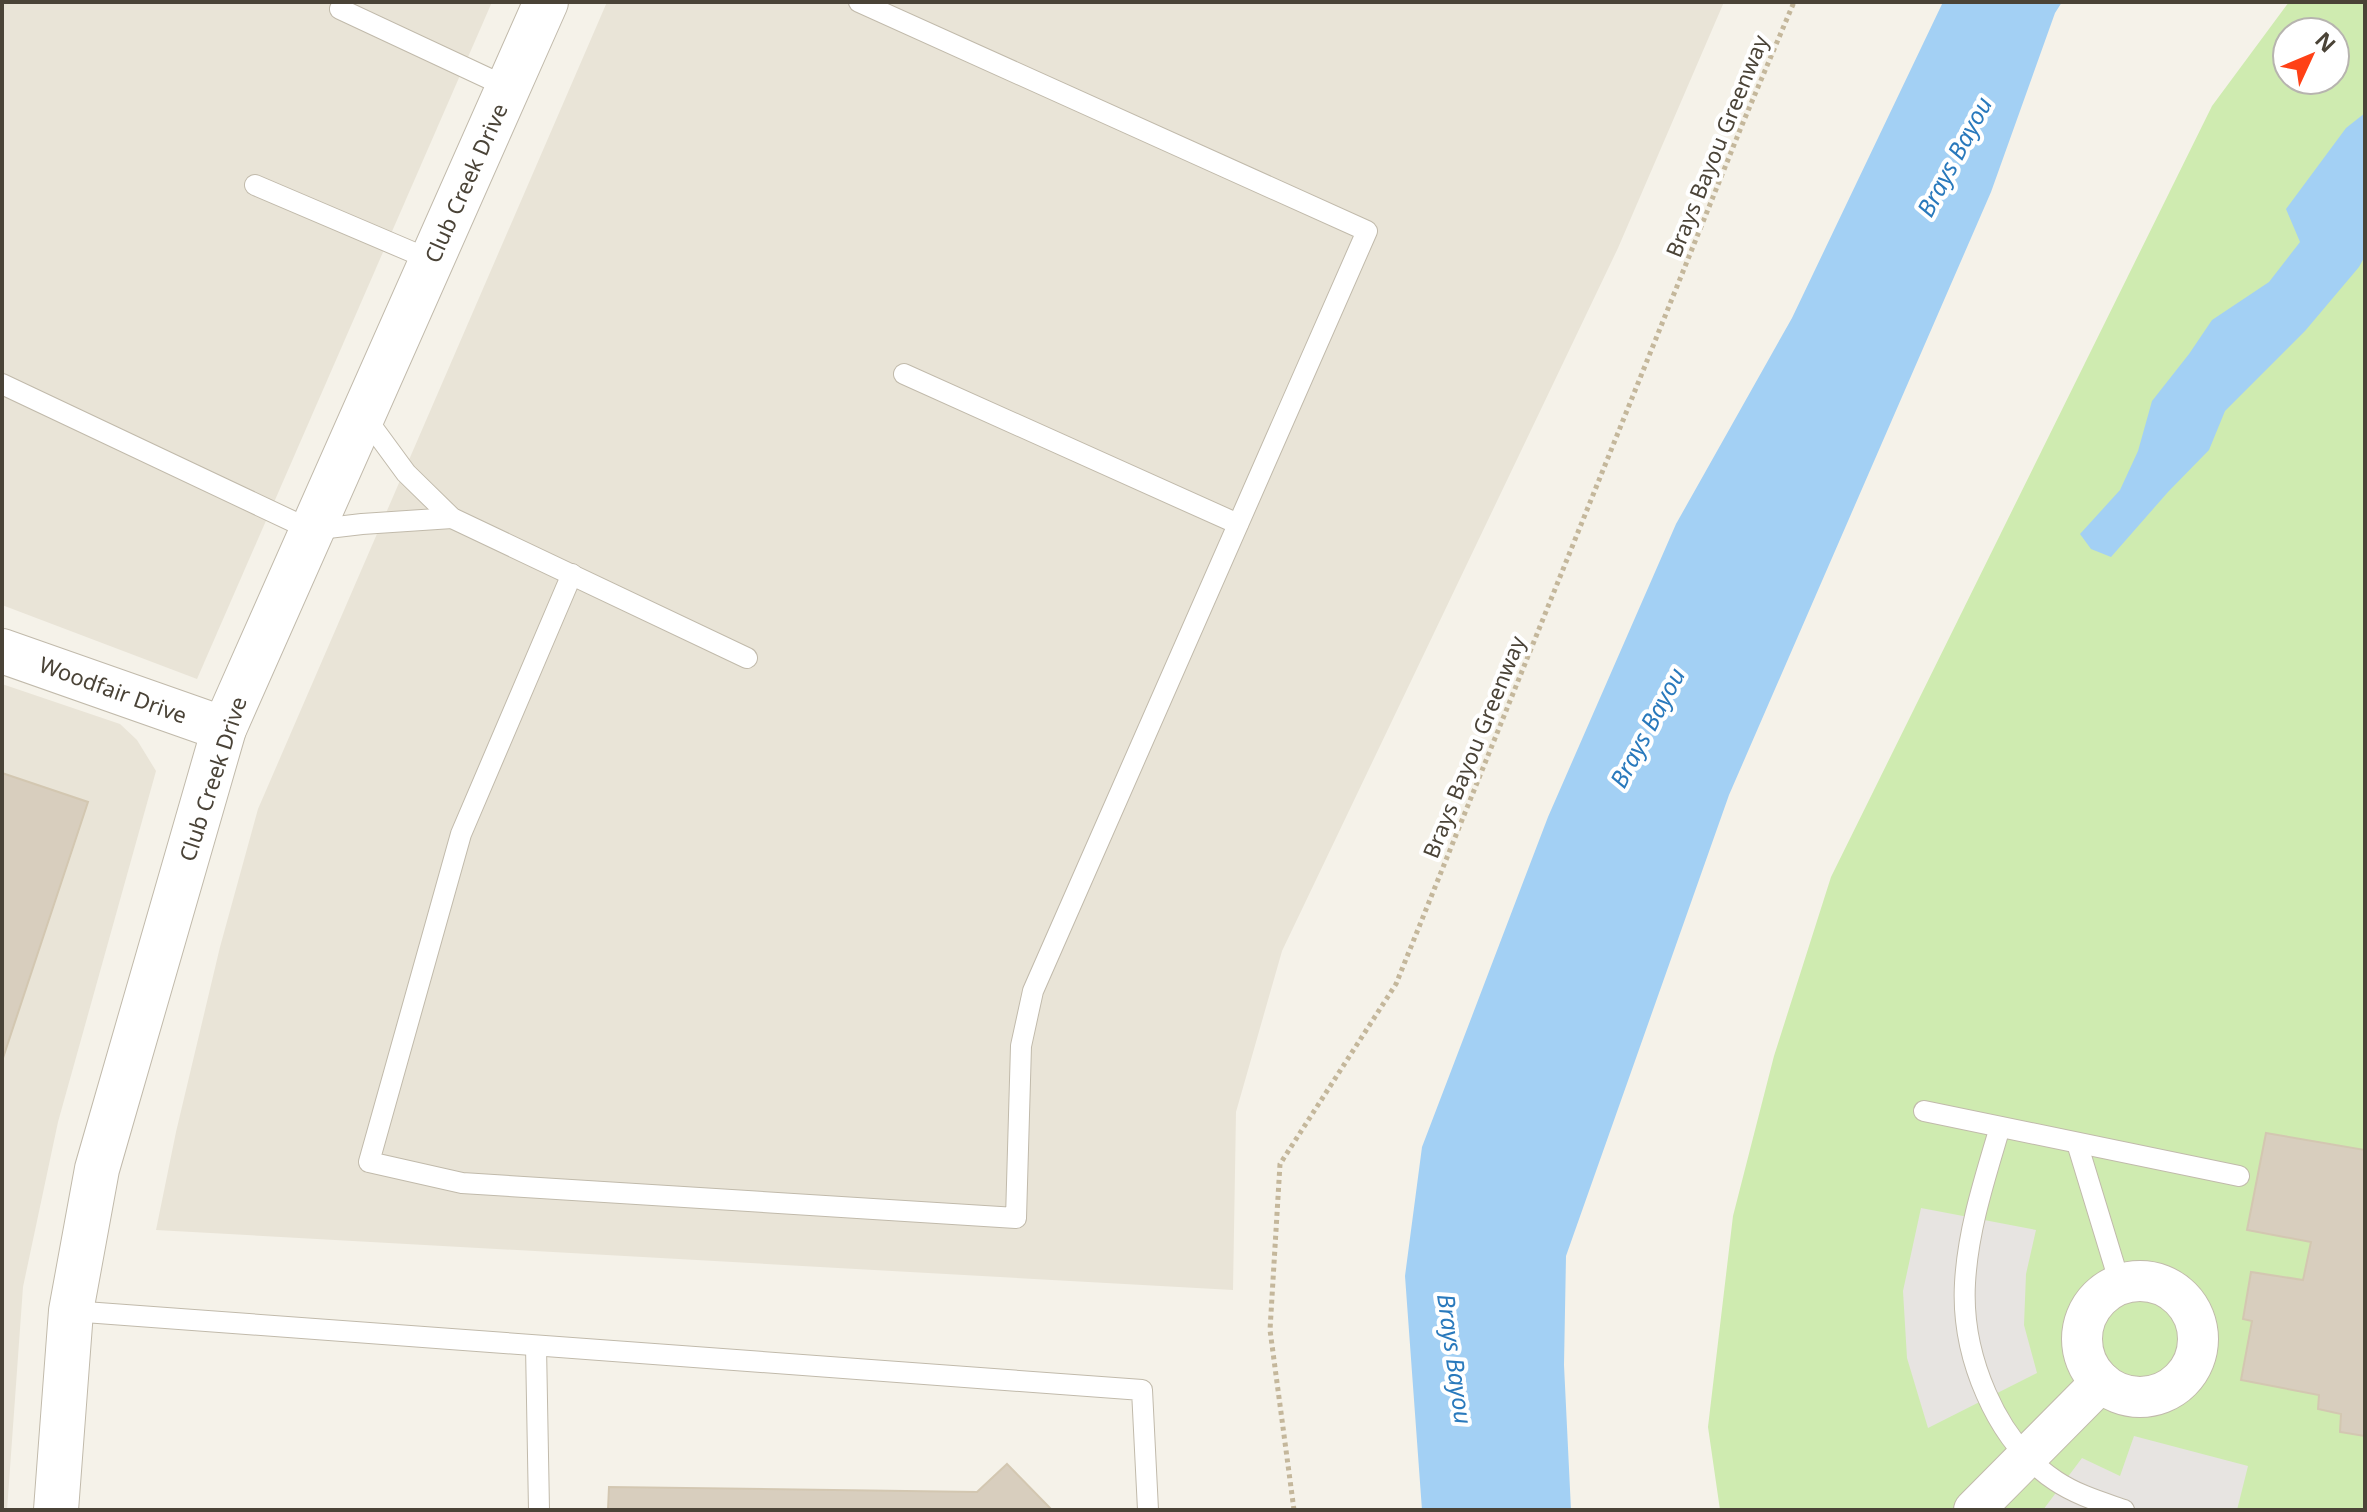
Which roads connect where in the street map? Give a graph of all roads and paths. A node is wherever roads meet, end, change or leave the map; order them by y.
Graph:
1 (546, 2) edge
2 (859, 2) edge
3 (1794, 2) edge
4 (340, 9) dead end
5 (509, 88) junction
6 (255, 185) dead end
7 (431, 260) junction
8 (904, 374) dead end
9 (2, 384) edge
10 (362, 413) junction
11 (452, 518) junction
12 (1238, 524) junction
13 (311, 530) junction
14 (572, 574) junction
15 (2, 651) edge
16 (747, 658) dead end
17 (224, 729) junction
18 (1924, 1111) dead end
19 (2000, 1127) junction
20 (2077, 1143) junction
21 (2239, 1176) dead end
22 (2120, 1284) junction
23 (71, 1311) junction
24 (536, 1346) junction
25 (2101, 1382) junction
26 (2027, 1456) junction
27 (56, 1510) edge
28 (539, 1510) edge
29 (1148, 1510) edge
30 (1294, 1510) edge
31 (1974, 1510) edge
32 (2124, 1510) edge

1 - 5 street, Club Creek Drive
2 - 12 lane
3 - 30 path, Brays Bayou Greenway
4 - 5 lane
5 - 7 street, Club Creek Drive
6 - 7 lane
7 - 10 street, Club Creek Drive
8 - 12 lane
9 - 13 lane
10 - 11 lane
10 - 13 street, Club Creek Drive
11 - 13 lane
11 - 14 lane
12 - 14 lane
13 - 17 street, Club Creek Drive
14 - 16 lane
15 - 17 street, Woodfair Drive
17 - 23 street, Club Creek Drive
18 - 19 lane
19 - 20 lane
19 - 26 lane
20 - 21 lane
20 - 22 lane
22 - 25 street
22 - 25 street
23 - 24 lane
23 - 27 street, Club Creek Drive
24 - 28 lane
24 - 29 lane
25 - 26 street
26 - 31 street
26 - 32 lane

